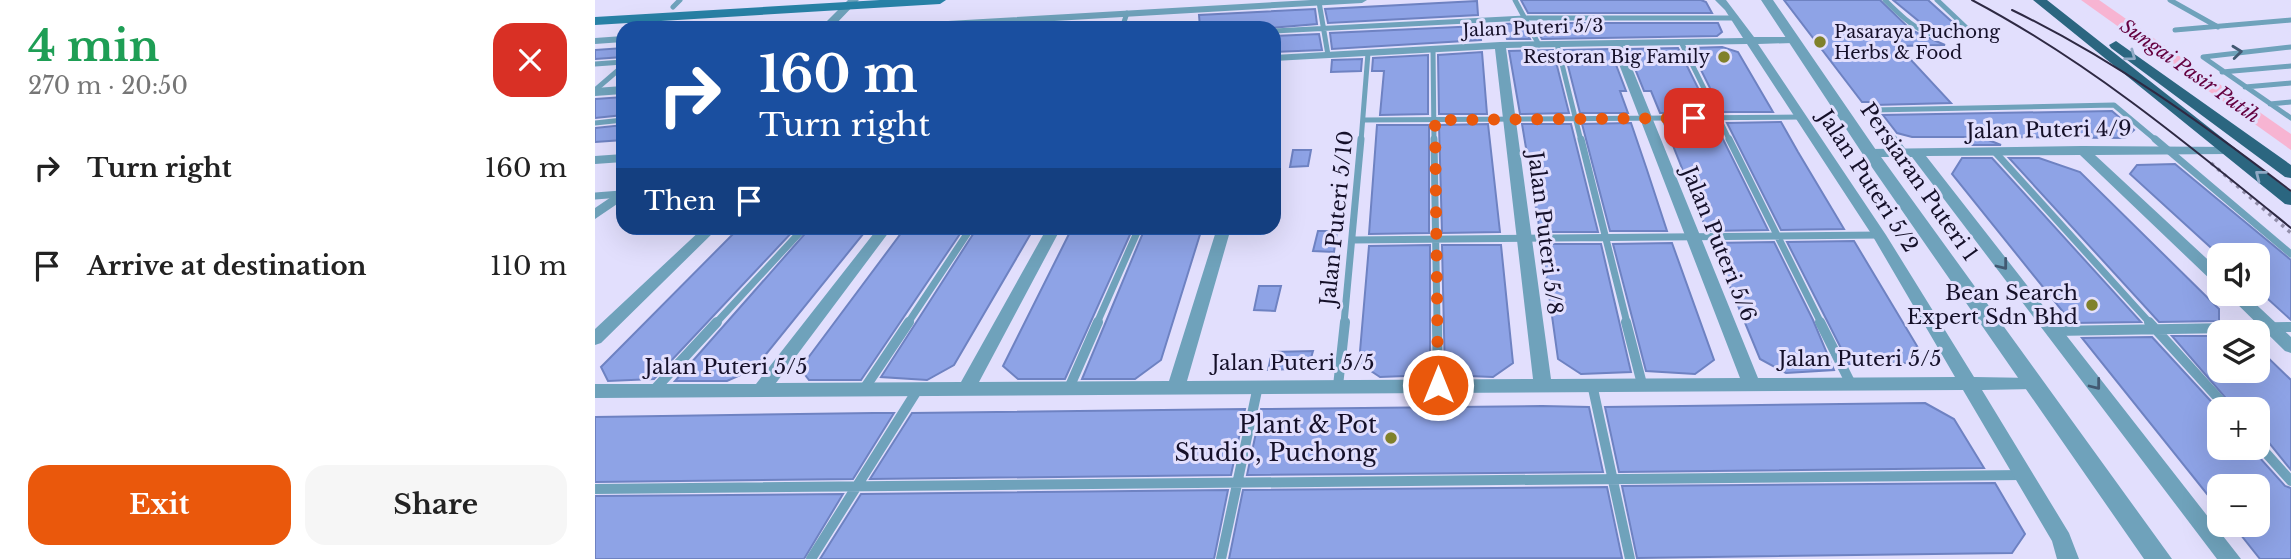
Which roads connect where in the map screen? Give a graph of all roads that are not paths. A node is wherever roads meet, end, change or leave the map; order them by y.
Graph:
1 (779, 0) edge
2 (940, 0) edge
3 (1362, 0) edge
4 (1515, 0) edge
5 (1720, 0) edge
6 (1766, 0) edge
7 (1885, 0) edge
8 (1937, 0) edge
9 (2039, 0) edge
10 (2057, 0) edge
11 (2170, 0) edge
12 (1319, 2) junction
13 (677, 4) edge
14 (1196, 4) edge
15 (595, 13) edge
16 (1127, 13) junction
17 (840, 14) edge
18 (1525, 18) junction
19 (1736, 18) junction
20 (595, 20) edge
21 (2291, 20) edge
22 (807, 21) edge
23 (997, 21) edge
24 (1124, 21) edge
25 (2218, 27) junction
26 (1323, 28) junction
27 (2175, 30) dead end
28 (1281, 31) edge
29 (616, 40) edge
30 (1750, 40) junction
31 (1793, 40) junction
32 (595, 41) edge
33 (1681, 42) junction
34 (1616, 43) junction
35 (1557, 44) junction
36 (1500, 45) junction
37 (1539, 45) junction
38 (2291, 47) edge
39 (1433, 49) junction
40 (1368, 53) junction
41 (1328, 55) junction
42 (1281, 58) edge
43 (595, 64) edge
44 (616, 64) edge
45 (2291, 66) edge
46 (616, 71) edge
47 (2222, 72) junction
48 (2291, 83) edge
49 (2245, 87) junction
50 (616, 90) edge
51 (595, 91) edge
52 (2291, 102) edge
53 (2270, 104) junction
54 (1801, 117) junction
55 (1646, 118) junction
56 (1718, 118) junction
57 (2291, 118) edge
58 (1509, 119) junction
59 (1577, 119) junction
60 (1364, 120) junction
61 (1435, 120) junction
62 (616, 121) edge
63 (595, 123) edge
64 (2168, 149) junction
65 (2082, 150) junction
66 (2228, 150) junction
67 (1995, 152) junction
68 (1870, 153) junction
69 (1910, 153) junction
70 (616, 158) edge
71 (595, 160) edge
72 (2291, 173) edge
73 (616, 194) edge
74 (595, 196) edge
75 (616, 198) edge
76 (2291, 200) edge
77 (595, 215) edge
78 (705, 235) edge
79 (798, 235) edge
80 (880, 235) edge
81 (966, 235) edge
82 (1049, 235) edge
83 (1136, 235) edge
84 (1222, 235) edge
85 (1879, 235) junction
86 (1778, 236) junction
87 (1693, 237) junction
88 (1606, 238) junction
89 (1524, 239) junction
90 (1353, 240) junction
91 (1438, 240) junction
92 (2291, 254) edge
93 (2207, 268) edge
94 (2248, 306) edge
95 (2263, 320) edge
96 (2270, 327) joint
97 (2291, 327) edge
98 (2207, 328) edge
99 (2158, 329) junction
100 (2054, 331) junction
101 (595, 339) edge
102 (2291, 347) edge
103 (1969, 381) junction
104 (1850, 382) junction
105 (1751, 383) junction
106 (2034, 383) junction
107 (1543, 384) junction
108 (1592, 384) junction
109 (1642, 384) junction
110 (1438, 385) junction
111 (1258, 386) junction
112 (1338, 386) junction
113 (1177, 387) junction
114 (967, 388) junction
115 (1069, 388) junction
116 (864, 389) junction
117 (918, 389) junction
118 (761, 390) junction
119 (595, 391) edge
120 (654, 391) junction
121 (2217, 397) edge
122 (2270, 458) edge
123 (2025, 475) junction
124 (1611, 479) junction
125 (2291, 481) edge
126 (1237, 483) junction
127 (857, 486) junction
128 (595, 489) edge
129 (811, 559) edge
130 (1221, 559) edge
131 (1630, 559) edge
132 (2068, 559) edge
133 (2159, 559) edge
134 (2230, 559) edge

1 - 13 main road
2 - 17 main road
3 - 12 street
4 - 18 lane
5 - 19 street, Jalan Puteri 5/2
6 - 31 street, Persiaran Puteri 1
7 - 8 lane
9 - 66 main road
10 -> 72 main road
11 - 25 lane
12 - 14 street
12 - 26 lane
13 - 15 main road
14 - 16 street
16 - 23 street
16 - 24 lane
17 - 20 main road
17 - 22 street
18 - 19 lane
18 - 26 lane
18 - 37 lane
19 - 30 street, Jalan Puteri 5/2
21 - 25 lane
25 - 27 lane
26 - 28 lane
26 - 41 lane
29 - 32 street
30 - 31 street, Jalan Puteri 5/3
30 - 33 street, Jalan Puteri 5/3
30 - 54 street, Jalan Puteri 5/2
31 - 68 street, Persiaran Puteri 1
33 - 34 street, Jalan Puteri 5/3
33 - 56 lane
34 - 35 street, Jalan Puteri 5/3
34 - 55 street, Jalan Puteri 5/6
35 - 37 street, Jalan Puteri 5/3
35 - 59 lane
36 - 37 street, Jalan Puteri 5/3
36 - 39 street, Jalan Puteri 5/3
36 - 58 street, Jalan Puteri 5/8
47 -> 38 lane
39 - 40 street, Jalan Puteri 5/3
39 - 61 lane
40 - 41 street, Jalan Puteri 5/3
40 - 60 lane, Jalan Puteri 5/10
41 - 42 street, Jalan Puteri 5/3
43 - 44 lane
45 - 47 lane
46 - 51 lane
47 - 49 lane
48 - 49 lane
49 - 53 lane
50 - 51 street
52 - 53 lane
53 - 57 lane
54 - 56 lane
54 - 85 street, Jalan Puteri 5/2
55 - 56 lane
55 - 59 lane
55 - 87 street, Jalan Puteri 5/6
56 - 86 lane
58 - 59 lane
58 - 61 lane
58 - 89 street, Jalan Puteri 5/8
59 - 88 lane
60 - 61 lane
60 - 90 lane, Jalan Puteri 5/10
61 - 91 lane
62 - 63 lane
64 - 65 street, Jalan Puteri 4/9
64 - 66 street, Jalan Puteri 4/9
64 - 69 lane
64 - 92 lane
65 - 67 street, Jalan Puteri 4/9
65 - 93 street
76 -> 66 main road
67 - 69 street, Jalan Puteri 4/9
67 - 99 lane
68 - 69 street, Jalan Puteri 4/9
68 - 106 street, Persiaran Puteri 1
69 -> 100 street
70 - 71 street
73 - 74 lane
75 - 77 street
78 - 101 street
79 - 120 lane
80 - 118 street
81 - 116 lane
82 - 114 street
83 - 115 lane
84 - 113 street
85 - 86 lane
85 - 103 street, Jalan Puteri 5/2
86 - 87 lane
86 - 104 lane
87 - 88 lane
87 - 105 street, Jalan Puteri 5/6
88 - 89 lane
88 - 109 lane
89 - 91 lane
89 - 107 street, Jalan Puteri 5/8
90 - 91 lane
90 - 112 lane, Jalan Puteri 5/10
91 - 110 lane
94 - 95 street
96 - 97 lane
96 - 102 street
98 - 99 lane
99 - 100 lane
99 - 121 lane
100 -> 134 street
103 - 104 street, Jalan Puteri 5/5
103 - 106 street, Jalan Puteri 5/5
103 - 123 street, Jalan Puteri 5/2
104 - 105 street, Jalan Puteri 5/5
105 - 109 street, Jalan Puteri 5/5
106 - 133 street, Persiaran Puteri 1
107 - 108 street, Jalan Puteri 5/5
107 - 110 street, Jalan Puteri 5/5
108 - 109 street, Jalan Puteri 5/5
108 - 124 lane
110 - 112 street, Jalan Puteri 5/5
111 - 112 street, Jalan Puteri 5/5
111 - 113 street, Jalan Puteri 5/5
111 - 126 lane
113 - 115 street, Jalan Puteri 5/5
114 - 115 street, Jalan Puteri 5/5
114 - 117 street, Jalan Puteri 5/5
116 - 117 street, Jalan Puteri 5/5
116 - 118 street, Jalan Puteri 5/5
117 - 127 lane
118 - 120 street, Jalan Puteri 5/5
119 - 120 street, Jalan Puteri 5/5
122 - 125 lane
123 - 124 lane
123 - 132 street, Jalan Puteri 5/2
124 - 126 lane
124 - 131 lane
126 - 127 lane
126 - 130 lane
127 - 128 lane
127 - 129 lane

